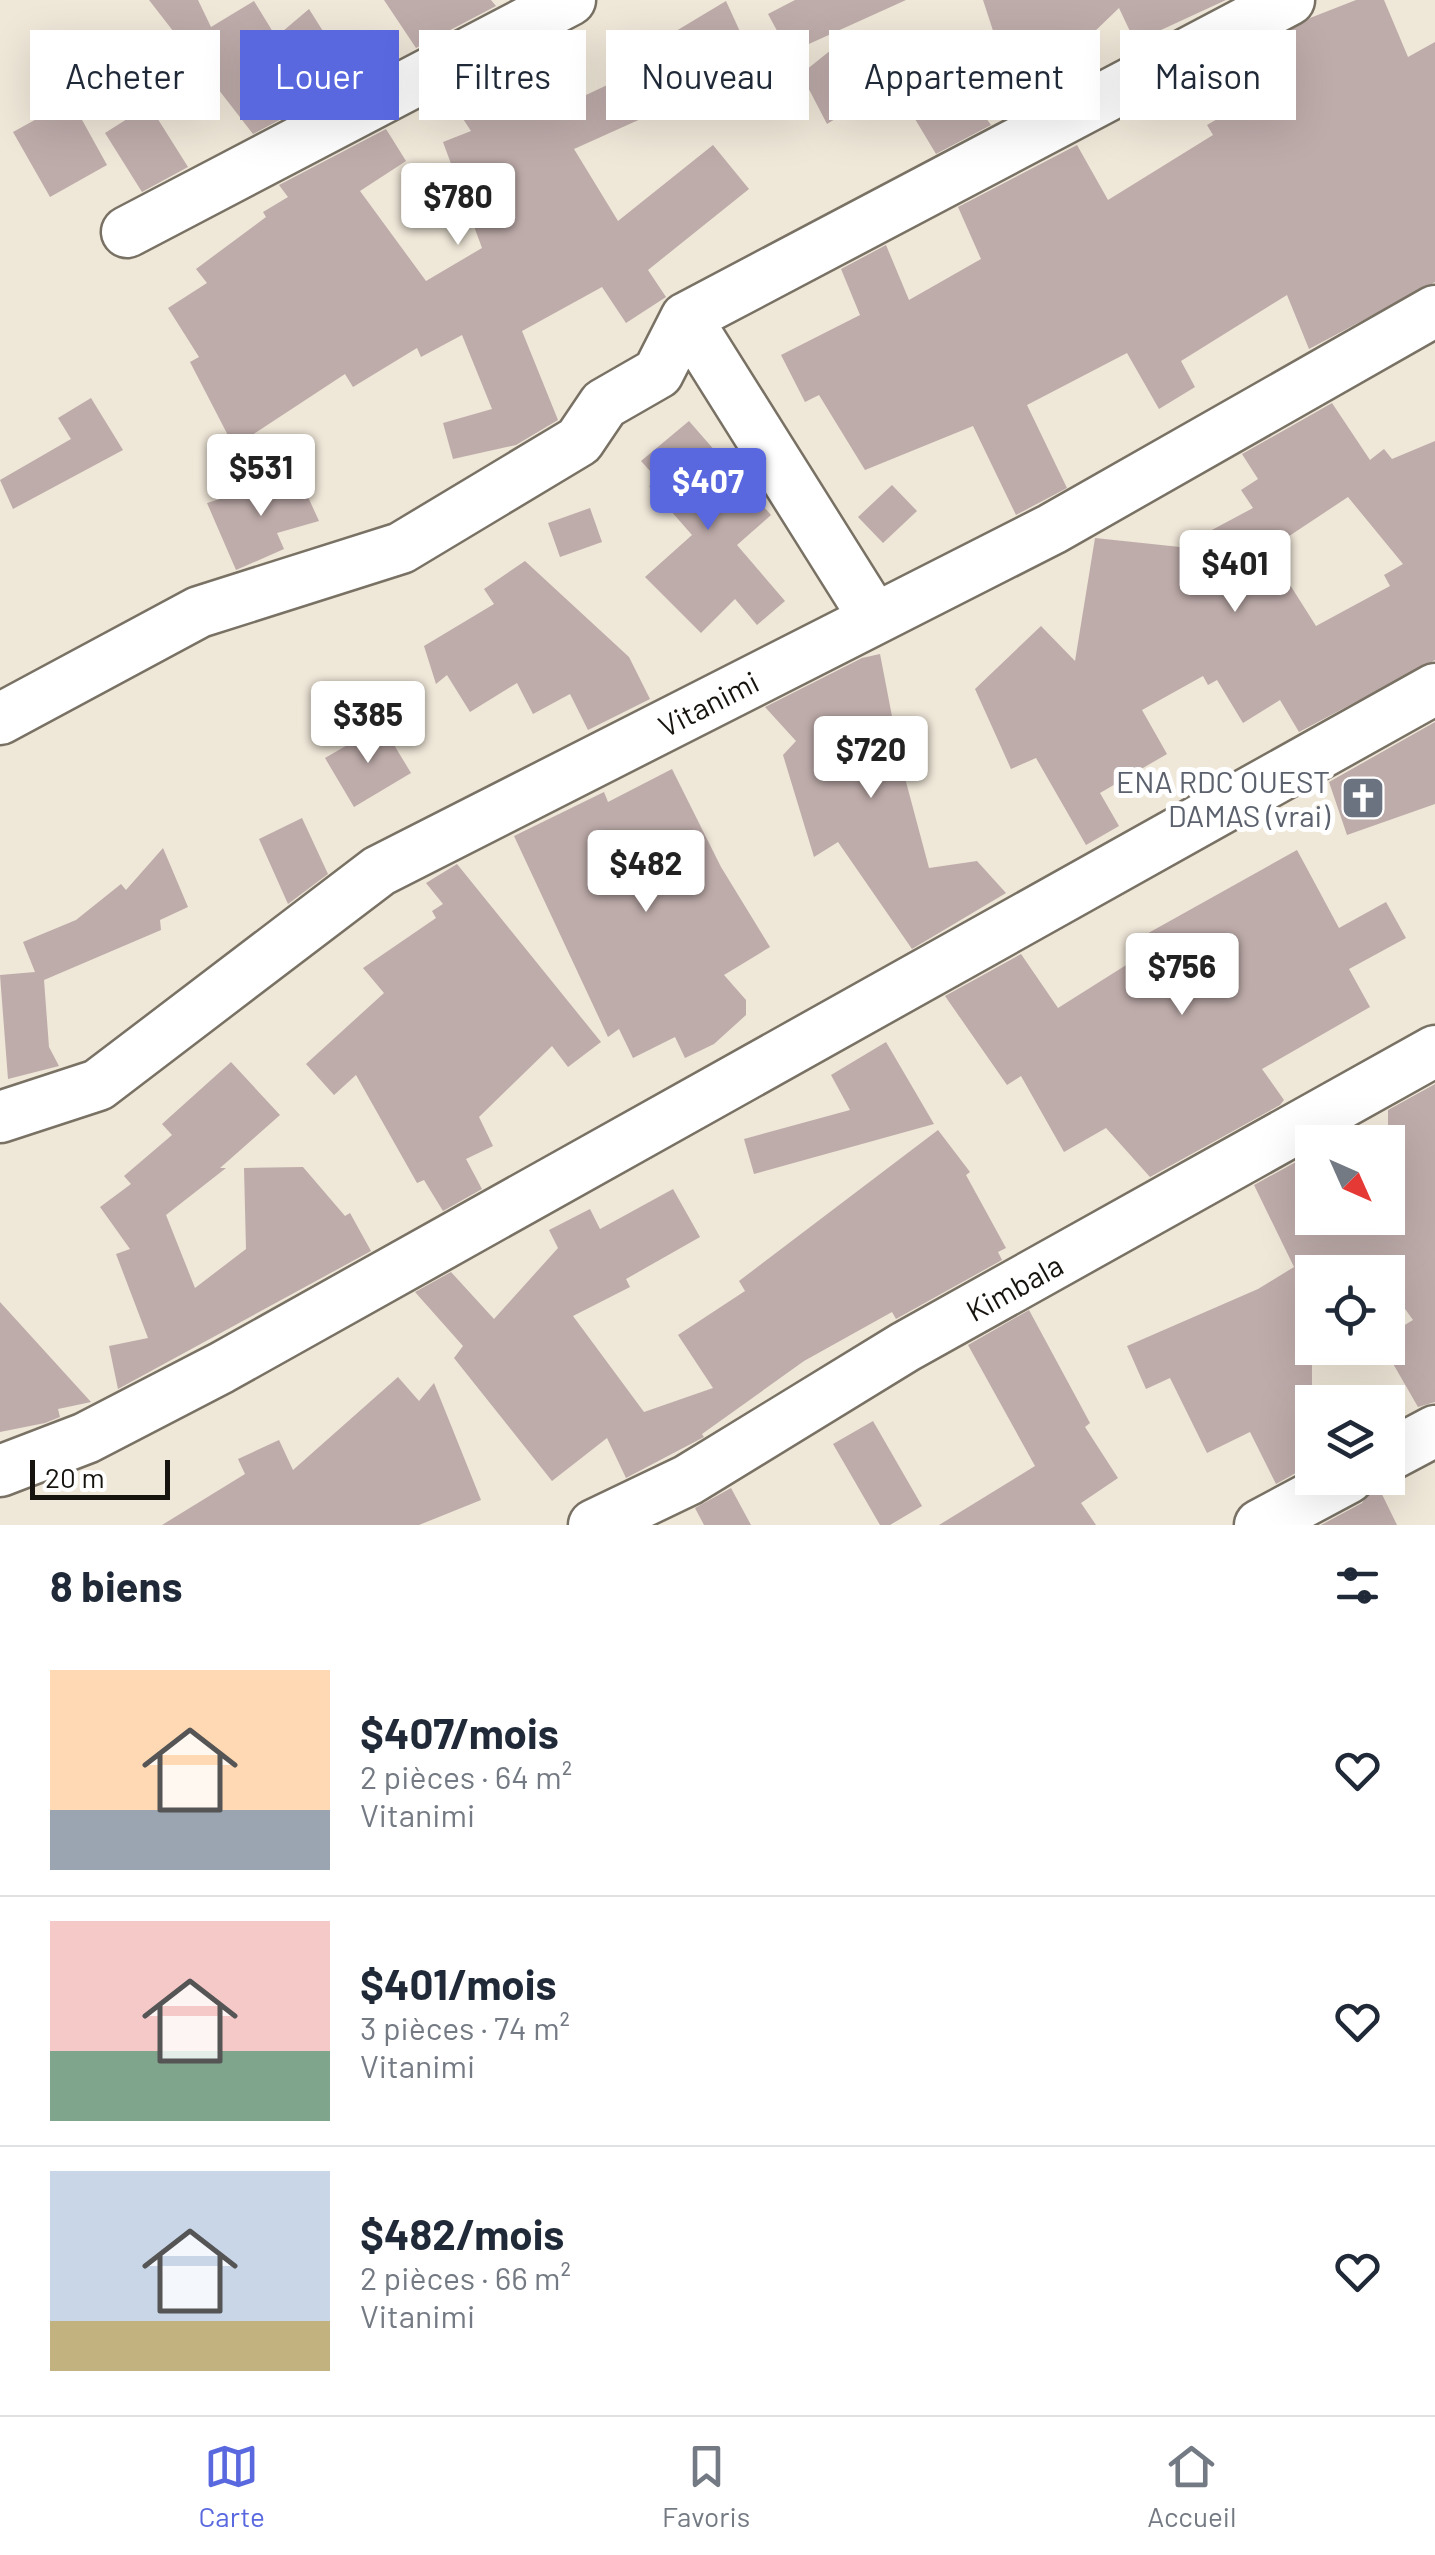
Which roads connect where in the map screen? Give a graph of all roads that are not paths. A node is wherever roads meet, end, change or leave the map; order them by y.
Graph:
1 (570, 0) edge
2 (1288, 0) edge
3 (126, 232) dead end
4 (1435, 312) edge
5 (686, 318) junction
6 (875, 618) junction
7 (1435, 688) edge
8 (0, 719) edge
9 (1435, 1051) edge
10 (0, 1117) edge
11 (1435, 1430) edge
12 (1405, 1447) edge
13 (0, 1471) edge
14 (1316, 1495) edge
15 (594, 1525) edge
16 (1260, 1525) edge

1 - 3 street
2 - 5 street
4 - 6 street, Vitanimi
5 - 6 street
5 - 8 street
6 - 10 street, Vitanimi
7 - 13 street
9 - 15 street, Kimbala
11 - 12 street
14 - 16 street

